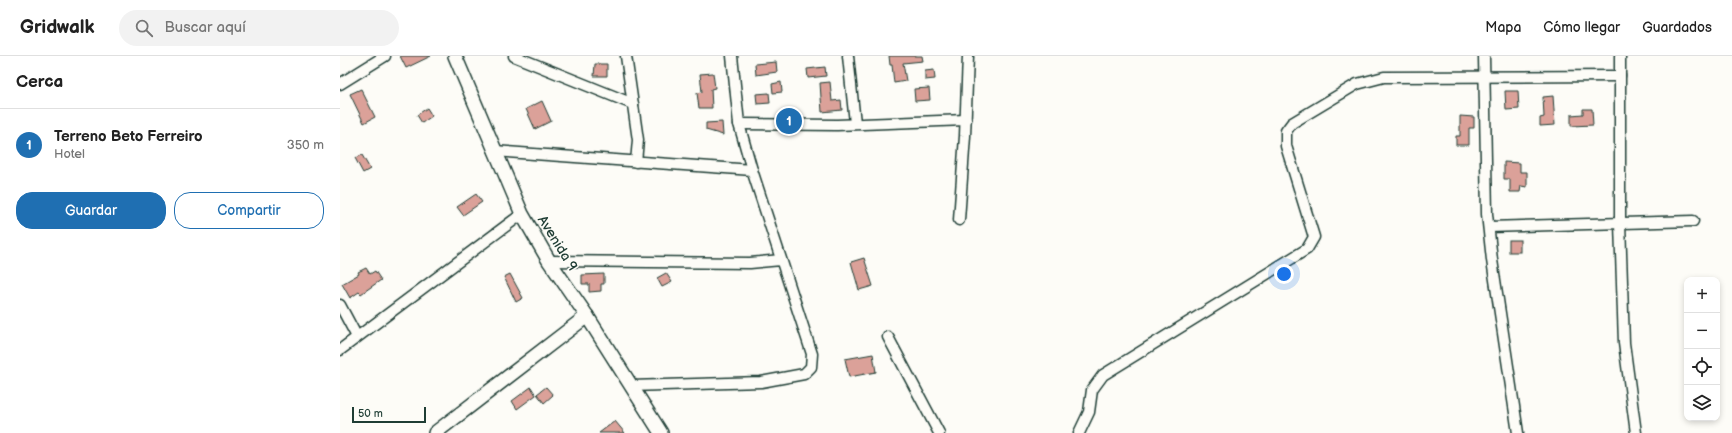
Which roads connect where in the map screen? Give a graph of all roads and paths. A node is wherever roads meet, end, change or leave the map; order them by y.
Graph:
1 (385, 56) edge
2 (455, 56) edge
3 (514, 56) edge
4 (626, 56) edge
5 (732, 56) edge
6 (848, 56) edge
7 (968, 56) edge
8 (1484, 56) edge
9 (1620, 56) edge
10 (1484, 76) junction
11 (1620, 76) junction
12 (340, 84) edge
13 (633, 104) junction
14 (966, 120) junction
15 (855, 123) junction
16 (740, 124) junction
17 (494, 151) junction
18 (636, 162) junction
19 (752, 170) junction
20 (522, 214) junction
21 (959, 220) dead end
22 (1693, 221) dead end
23 (1620, 223) junction
24 (1489, 227) junction
25 (781, 260) junction
26 (549, 261) junction
27 (340, 305) edge
28 (587, 316) junction
29 (357, 337) junction
30 (888, 337) dead end
31 (340, 350) edge
32 (631, 386) junction
33 (656, 431) edge
34 (435, 433) edge
35 (939, 433) edge
36 (1079, 433) edge
37 (1518, 433) edge
38 (1636, 433) edge

1 - 12 street
2 - 17 main road, Avenida 9
3 - 13 street
4 - 13 street
5 - 16 street
6 - 15 street
7 - 14 street
8 - 10 street
9 - 11 street
10 - 11 street
10 - 24 street
10 - 36 street
11 - 23 street
13 - 18 street
14 - 15 street
14 - 21 street
15 - 16 street
16 - 19 street
17 - 18 street
17 - 20 main road, Avenida 9
18 - 19 street
19 - 25 street
20 - 26 main road, Avenida 9
20 - 29 street
22 - 23 street
23 - 24 street
23 - 38 street
24 - 37 street
25 - 26 street
25 - 32 street
26 - 28 main road, Avenida 9
27 - 29 street
28 - 32 main road, Avenida 9
28 - 34 main road
29 - 31 street
30 - 35 street
32 - 33 main road, Avenida 9

